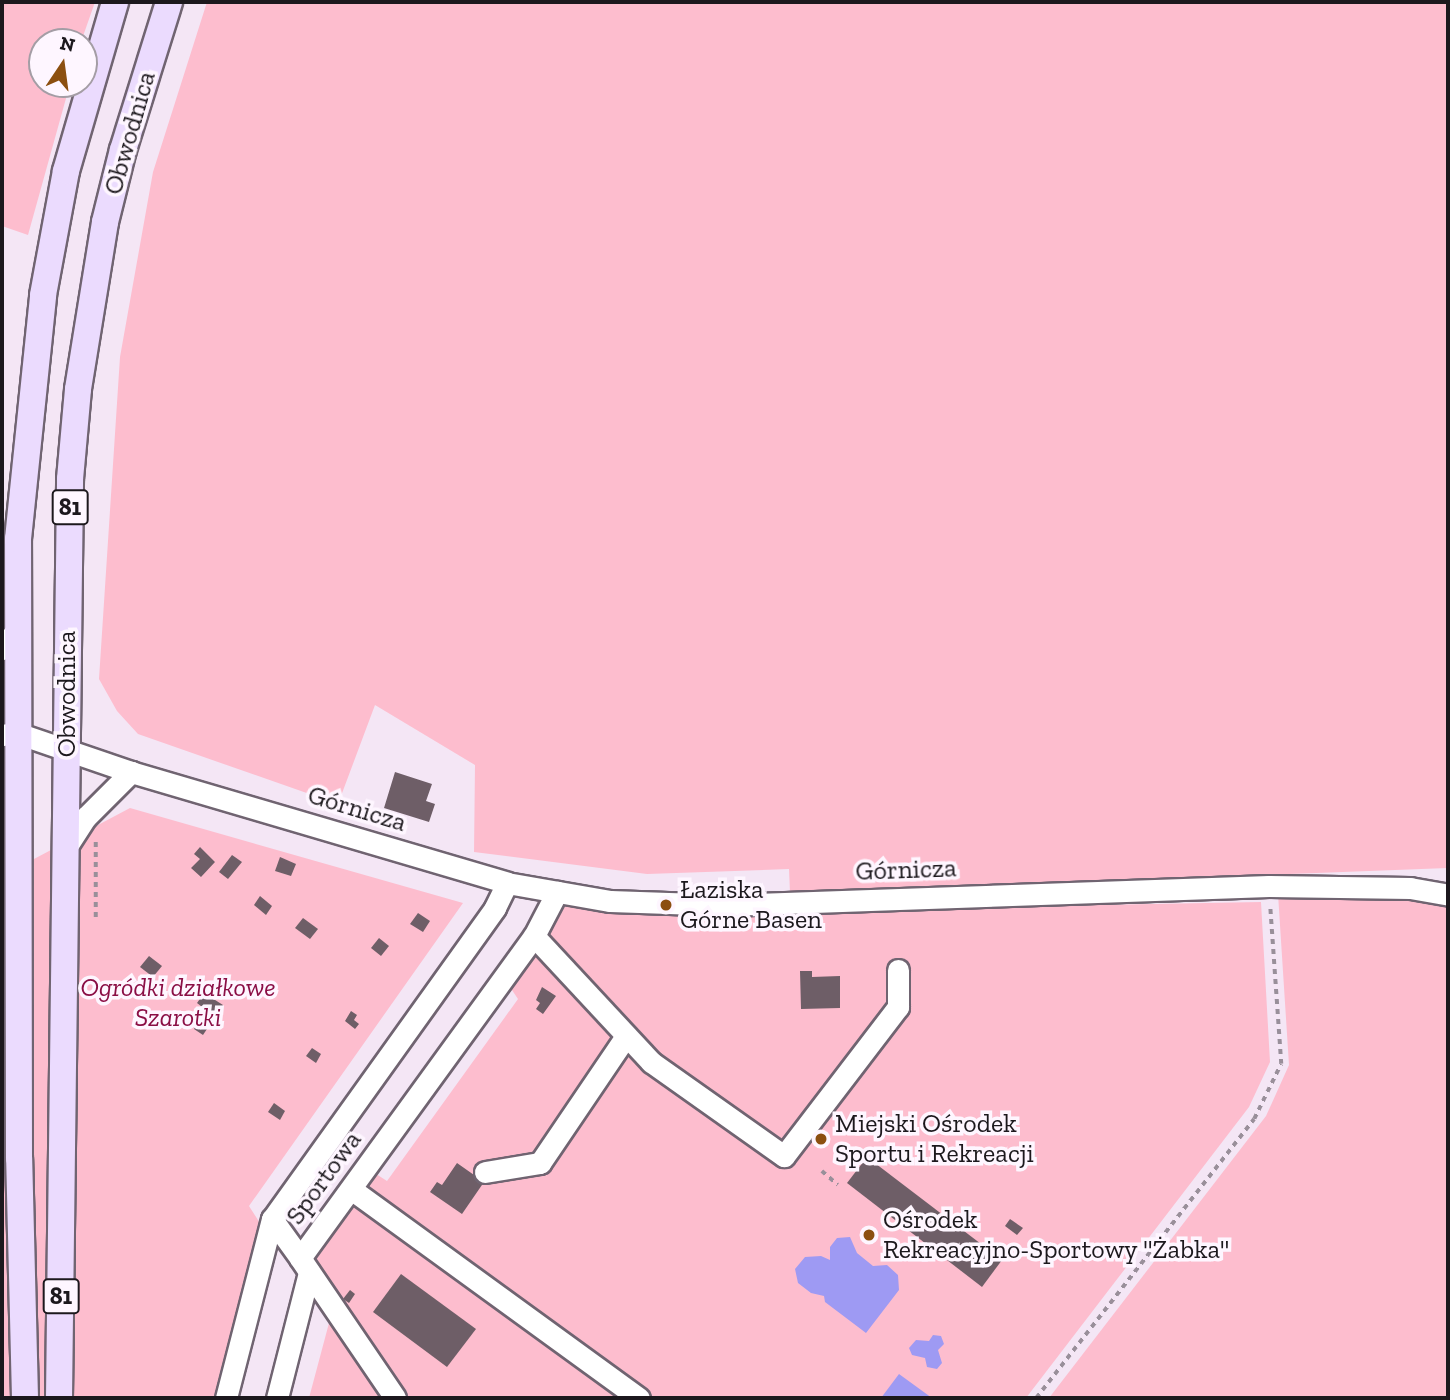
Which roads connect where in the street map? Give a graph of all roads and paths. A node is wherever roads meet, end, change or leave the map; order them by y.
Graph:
1 (115, 2) edge
2 (169, 2) edge
3 (10, 639) edge
4 (7, 729) edge
5 (66, 747) junction
6 (131, 772) junction
7 (2, 800) edge
8 (18, 825) junction
9 (96, 842) dead end
10 (67, 846) junction
11 (507, 883) junction
12 (1269, 886) junction
13 (558, 892) junction
14 (1448, 895) edge
15 (96, 919) dead end
16 (534, 936) junction
17 (898, 970) dead end
18 (626, 1036) junction
19 (822, 1171) dead end
20 (485, 1172) dead end
21 (838, 1185) dead end
22 (351, 1189) junction
23 (272, 1219) junction
24 (305, 1265) junction
25 (25, 1398) edge
26 (59, 1398) edge
27 (226, 1398) edge
28 (277, 1398) edge
29 (395, 1398) edge
30 (639, 1398) edge
31 (1037, 1398) edge

1 - 3 main road, Obwodnica / 81
2 - 5 main road, Obwodnica / 81
3 - 4 main road, Obwodnica / 81
4 - 5 street, Górnicza
4 - 8 main road, Obwodnica / 81
5 - 6 street, Górnicza
5 - 10 main road, Obwodnica / 81
6 - 10 street
6 - 11 street, Górnicza
7 - 8 street
8 - 25 main road, Obwodnica / 81
9 - 15 path
10 - 26 main road, Obwodnica / 81
11 - 13 street, Górnicza
11 - 23 street, Sportowa
12 - 13 street, Górnicza
12 - 14 street, Górnicza
12 - 31 path
13 - 16 street, Sportowa
16 - 18 street
16 - 22 street, Sportowa
17 - 18 street
18 - 20 street
19 - 21 path
22 - 24 street, Sportowa
22 - 30 street
23 - 24 street, Sportowa
23 - 27 street
24 - 28 street
24 - 29 street

